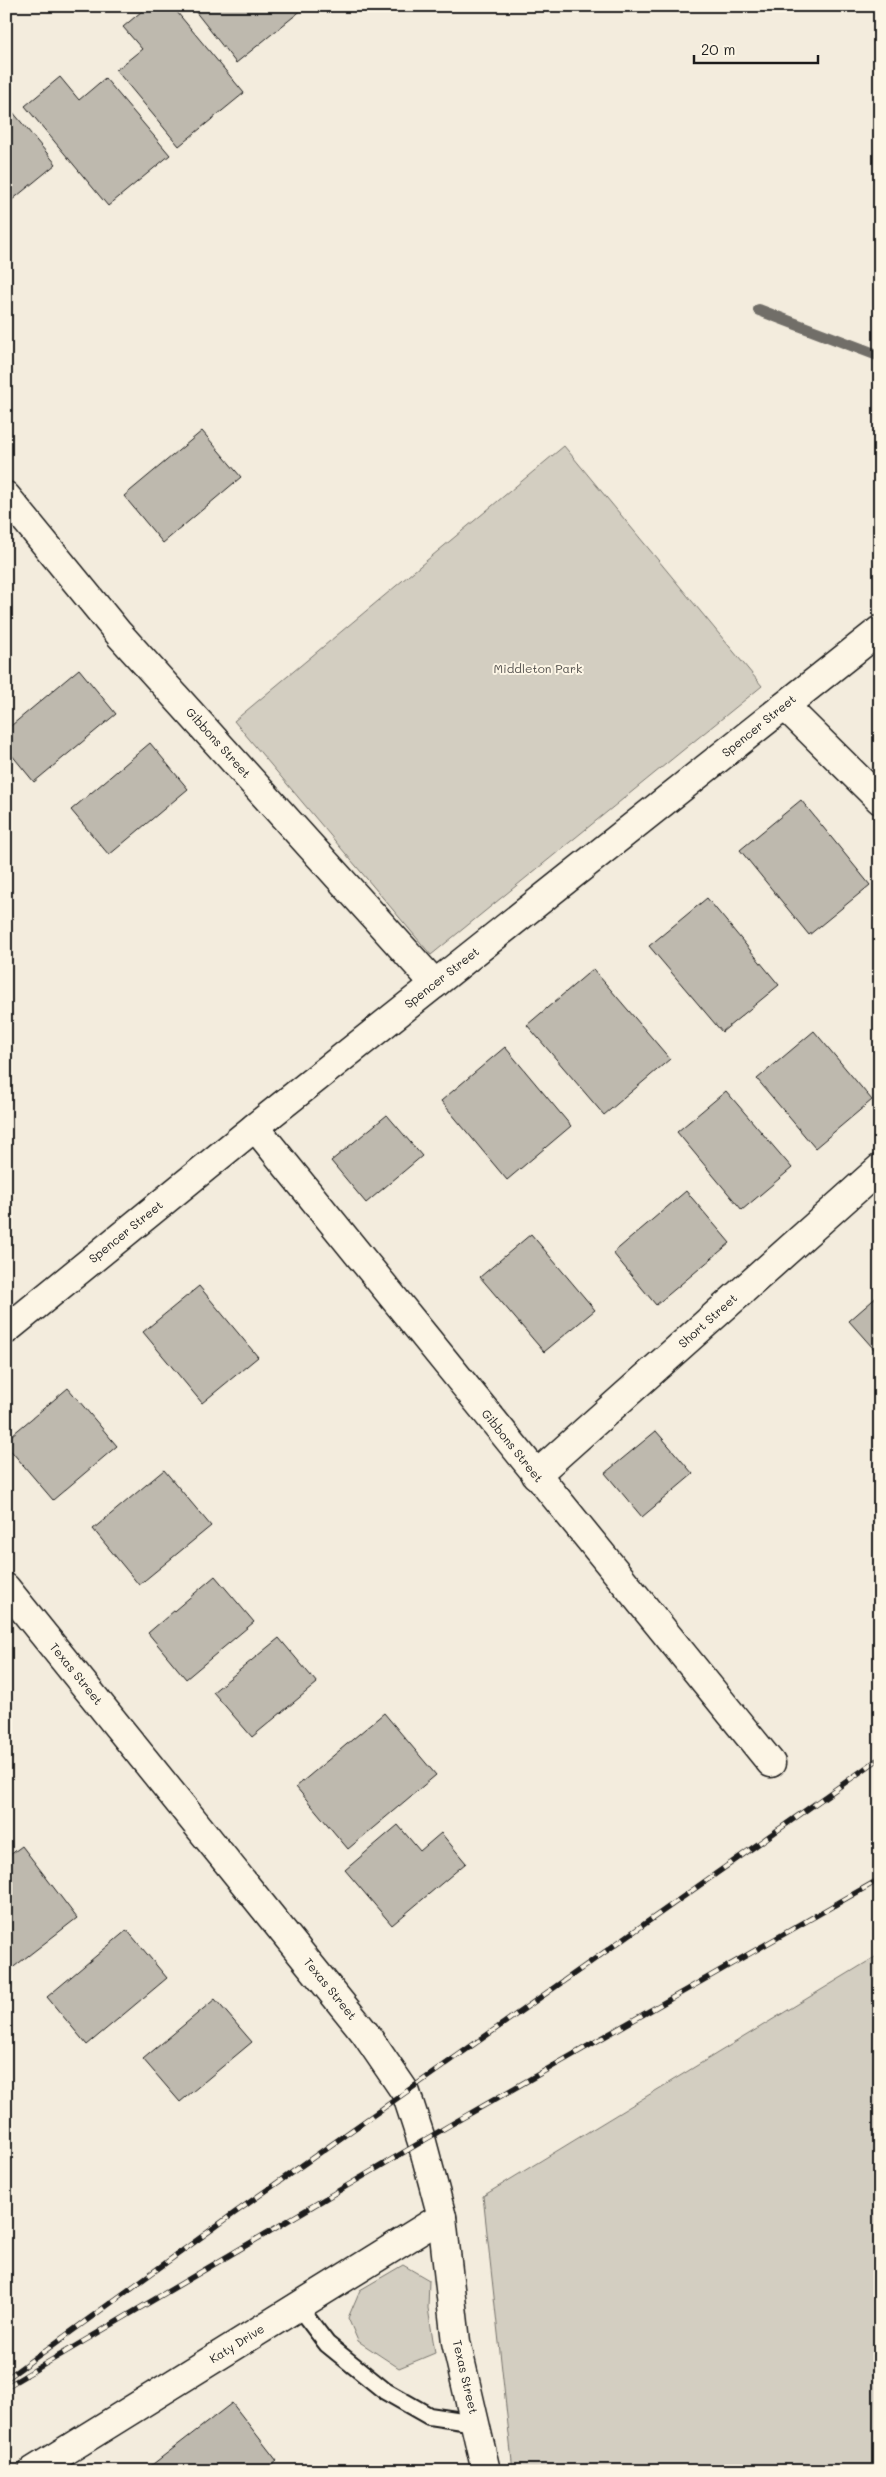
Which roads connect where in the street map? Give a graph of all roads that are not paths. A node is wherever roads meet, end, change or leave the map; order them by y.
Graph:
1 (6, 496) edge
2 (880, 630) edge
3 (785, 706) junction
4 (880, 800) edge
5 (435, 984) junction
6 (255, 1126) junction
7 (880, 1168) edge
8 (6, 1330) edge
9 (536, 1475) junction
10 (6, 1588) edge
11 (771, 1763) dead end
12 (442, 2217) junction
13 (298, 2306) junction
14 (475, 2423) junction
15 (33, 2471) edge
16 (486, 2471) edge

1 - 5 street, Gibbons Street
2 - 3 street, Spencer Street
3 - 4 street
3 - 5 street, Spencer Street
5 - 6 street, Spencer Street
6 - 8 street, Spencer Street
6 - 9 street, Gibbons Street
7 - 9 street, Short Street
9 - 11 street, Gibbons Street
10 - 12 street, Texas Street
12 - 13 street, Katy Drive
12 - 14 street, Texas Street
13 - 14 lane
13 - 15 street, Katy Drive
14 - 16 street, Texas Street

